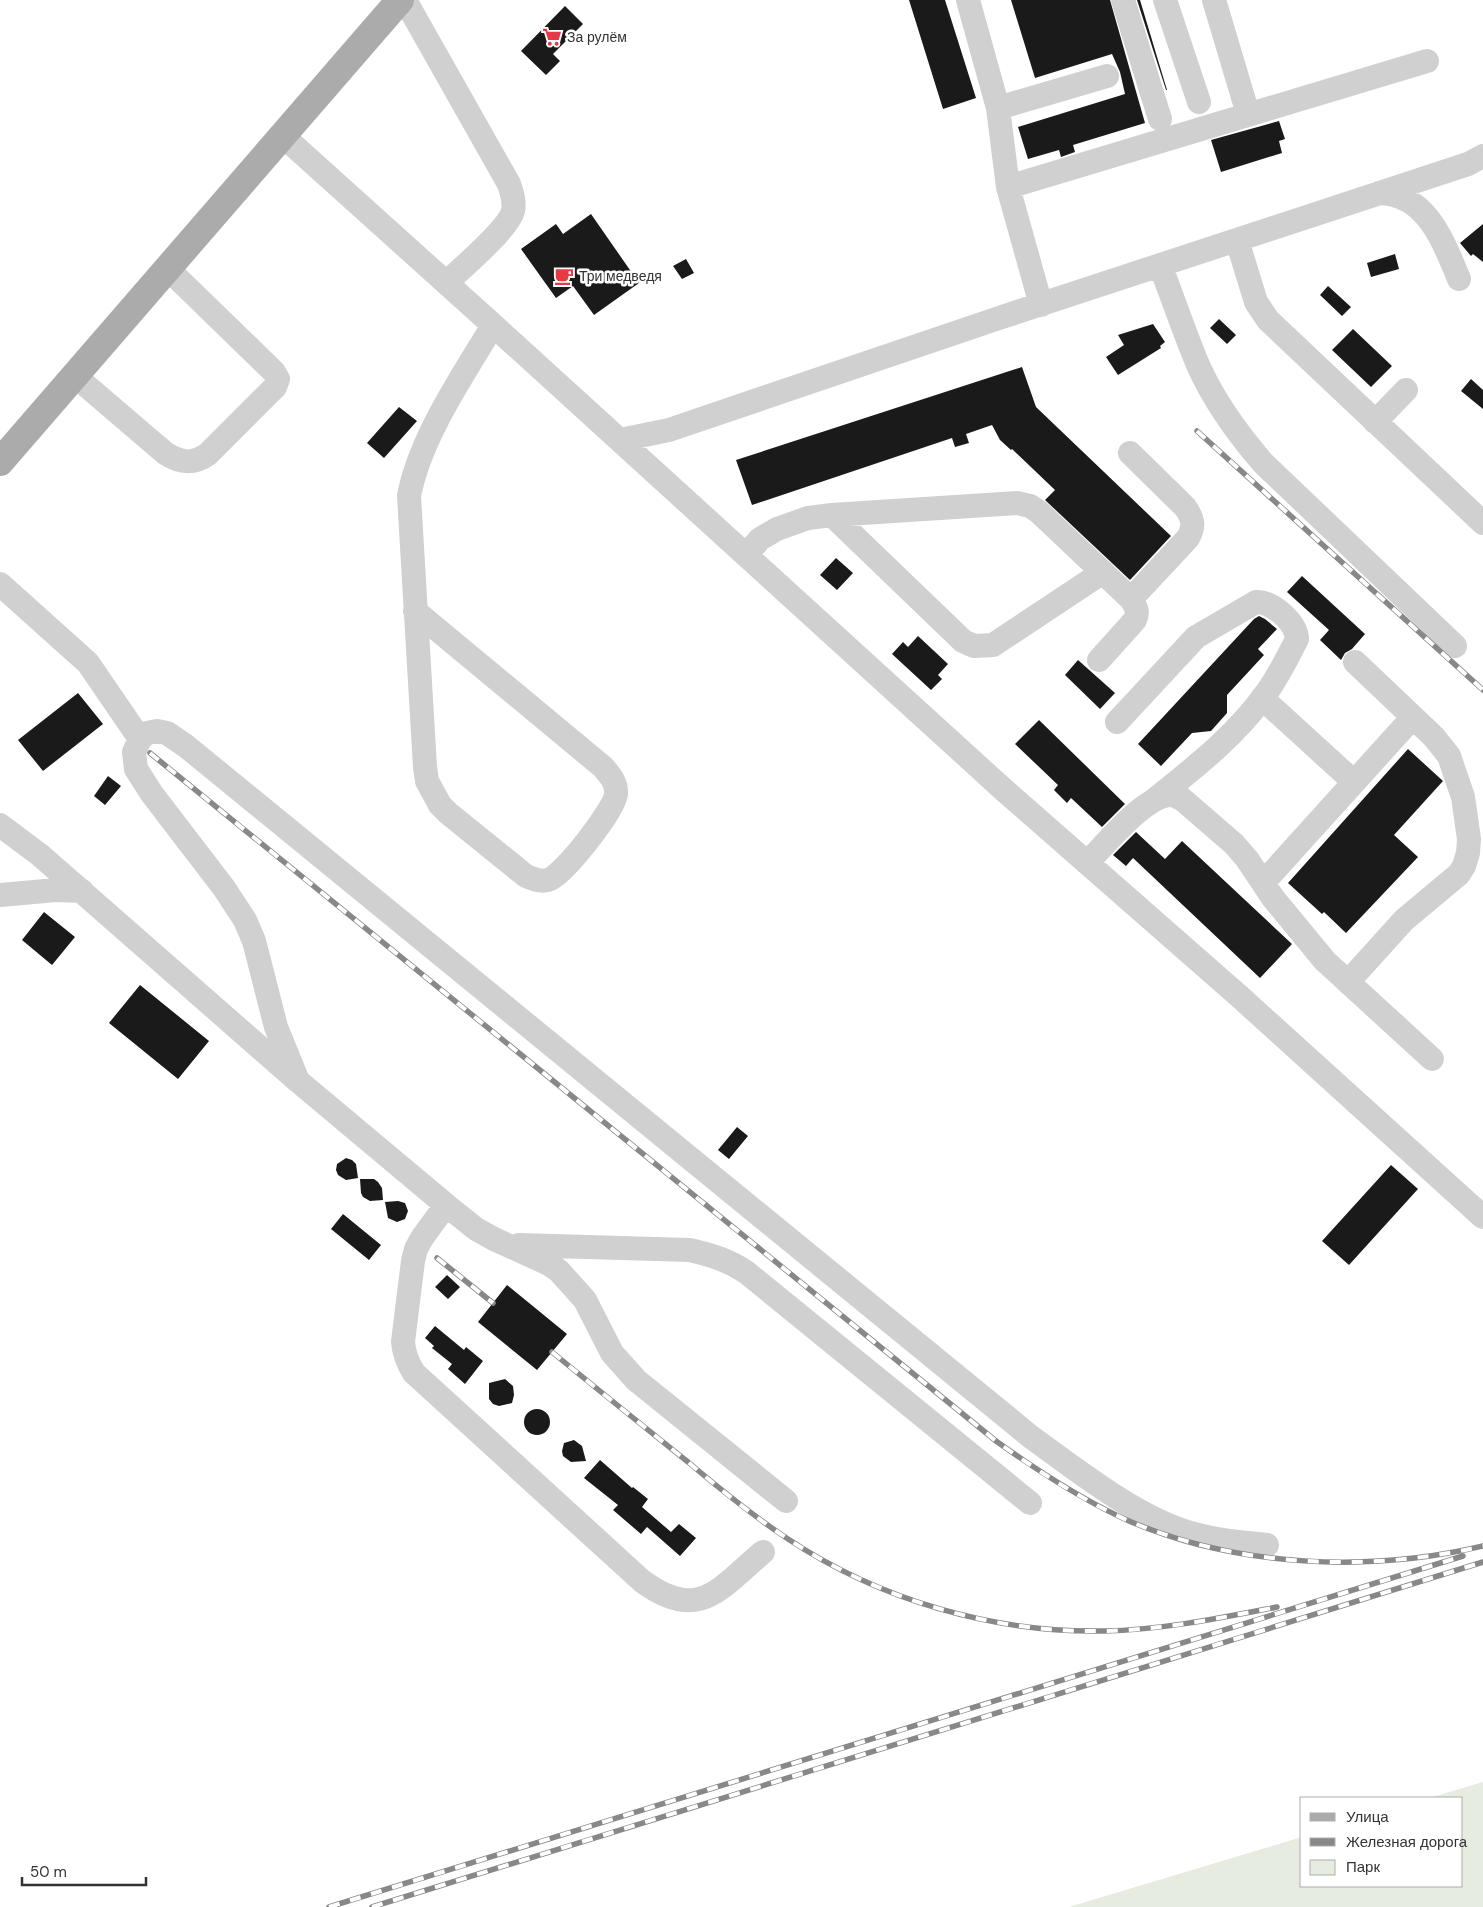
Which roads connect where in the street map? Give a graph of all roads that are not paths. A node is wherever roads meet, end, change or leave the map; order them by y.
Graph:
1 (400, 0) edge
2 (405, 0) edge
3 (968, 0) edge
4 (1122, 0) edge
5 (1165, 0) edge
6 (1214, 0) edge
7 (1427, 61) dead end
8 (1107, 76) dead end
9 (1199, 102) dead end
10 (998, 108) junction
11 (1248, 114) junction
12 (1160, 119) dead end
13 (283, 136) junction
14 (1483, 156) edge
15 (1008, 187) junction
16 (1379, 193) junction
17 (1237, 240) junction
18 (1160, 265) junction
19 (168, 269) junction
20 (1459, 279) dead end
21 (446, 283) junction
22 (1041, 305) junction
23 (493, 325) junction
24 (75, 376) junction
25 (1406, 390) dead end
26 (1375, 422) junction
27 (620, 440) junction
28 (1130, 453) dead end
29 (0, 462) edge
30 (832, 515) junction
31 (1483, 523) edge
32 (746, 555) junction
33 (1103, 572) junction
34 (0, 584) edge
35 (1131, 599) junction
36 (415, 611) junction
37 (1455, 646) dead end
38 (1100, 660) dead end
39 (1355, 662) dead end
40 (1262, 698) junction
41 (1413, 717) junction
42 (1117, 722) dead end
43 (140, 739) junction
44 (1354, 782) junction
45 (1149, 803) junction
46 (0, 825) edge
47 (1087, 863) junction
48 (1263, 883) junction
49 (82, 891) junction
50 (0, 896) edge
51 (1348, 982) junction
52 (1432, 1059) dead end
53 (298, 1081) junction
54 (1456, 1194) junction
55 (446, 1205) junction
56 (1483, 1217) edge
57 (1483, 1232) edge
58 (509, 1245) junction
59 (786, 1501) dead end
60 (1030, 1503) dead end
61 (1267, 1545) dead end
62 (763, 1552) dead end

1 - 13 main road
2 - 21 street
3 - 10 street
4 - 12 street
5 - 9 street
6 - 11 street
7 - 11 street
8 - 10 street
10 - 15 street
11 - 15 street
13 - 19 main road
13 - 21 street
14 - 16 street
15 - 22 street
16 - 17 street
16 - 20 street
17 - 18 street
17 - 26 street
18 - 22 street
18 - 37 street
19 - 24 main road
19 - 24 street
21 - 23 street
22 - 27 street
23 - 27 street
23 - 36 street
24 - 29 main road
25 - 26 street
26 - 31 street
27 - 32 street
28 - 35 street
30 - 32 street
30 - 33 street
30 - 33 street
32 - 47 street
33 - 35 street
34 - 43 street
35 - 38 street
36 - 36 street
39 - 41 street
40 - 42 street
40 - 44 street
40 - 45 street
41 - 44 street
41 - 51 street
43 - 53 street
43 - 61 street
44 - 48 street
45 - 47 street
45 - 48 street
46 - 49 street
47 - 54 street
48 - 51 street
49 - 50 street
49 - 53 street
51 - 52 street
53 - 55 street
54 - 56 street
54 - 57 street
55 - 58 street
55 - 62 street
58 - 59 street
58 - 60 street

